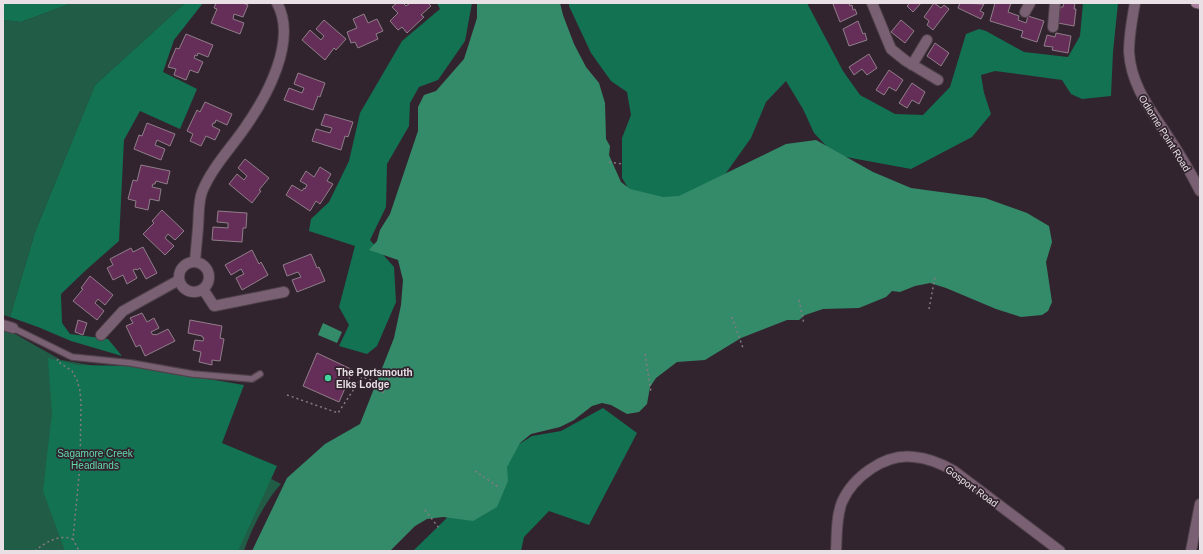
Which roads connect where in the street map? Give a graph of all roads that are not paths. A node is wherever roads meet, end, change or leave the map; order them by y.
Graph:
1 (277, 3) edge
2 (872, 3) edge
3 (1055, 3) edge
4 (1135, 3) edge
5 (1196, 3) edge
6 (1200, 4) edge
7 (1053, 27) dead end
8 (927, 40) dead end
9 (912, 65) junction
10 (938, 80) dead end
11 (1200, 191) edge
12 (195, 261) junction
13 (179, 280) junction
14 (203, 289) junction
15 (284, 292) dead end
16 (8, 326) edge
17 (101, 335) dead end
18 (260, 374) dead end
19 (1200, 504) edge
20 (836, 551) edge
21 (1060, 551) edge
22 (1191, 551) edge

1 - 12 street
2 - 9 street
3 - 7 street
4 - 11 street, Odiorne Point Road
5 - 6 main road
8 - 9 street
9 - 10 street
12 - 13 street
12 - 14 street
13 - 14 street
13 - 17 street
14 - 15 street
16 - 18 lane
19 - 22 street
20 - 21 street, Gosport Road

